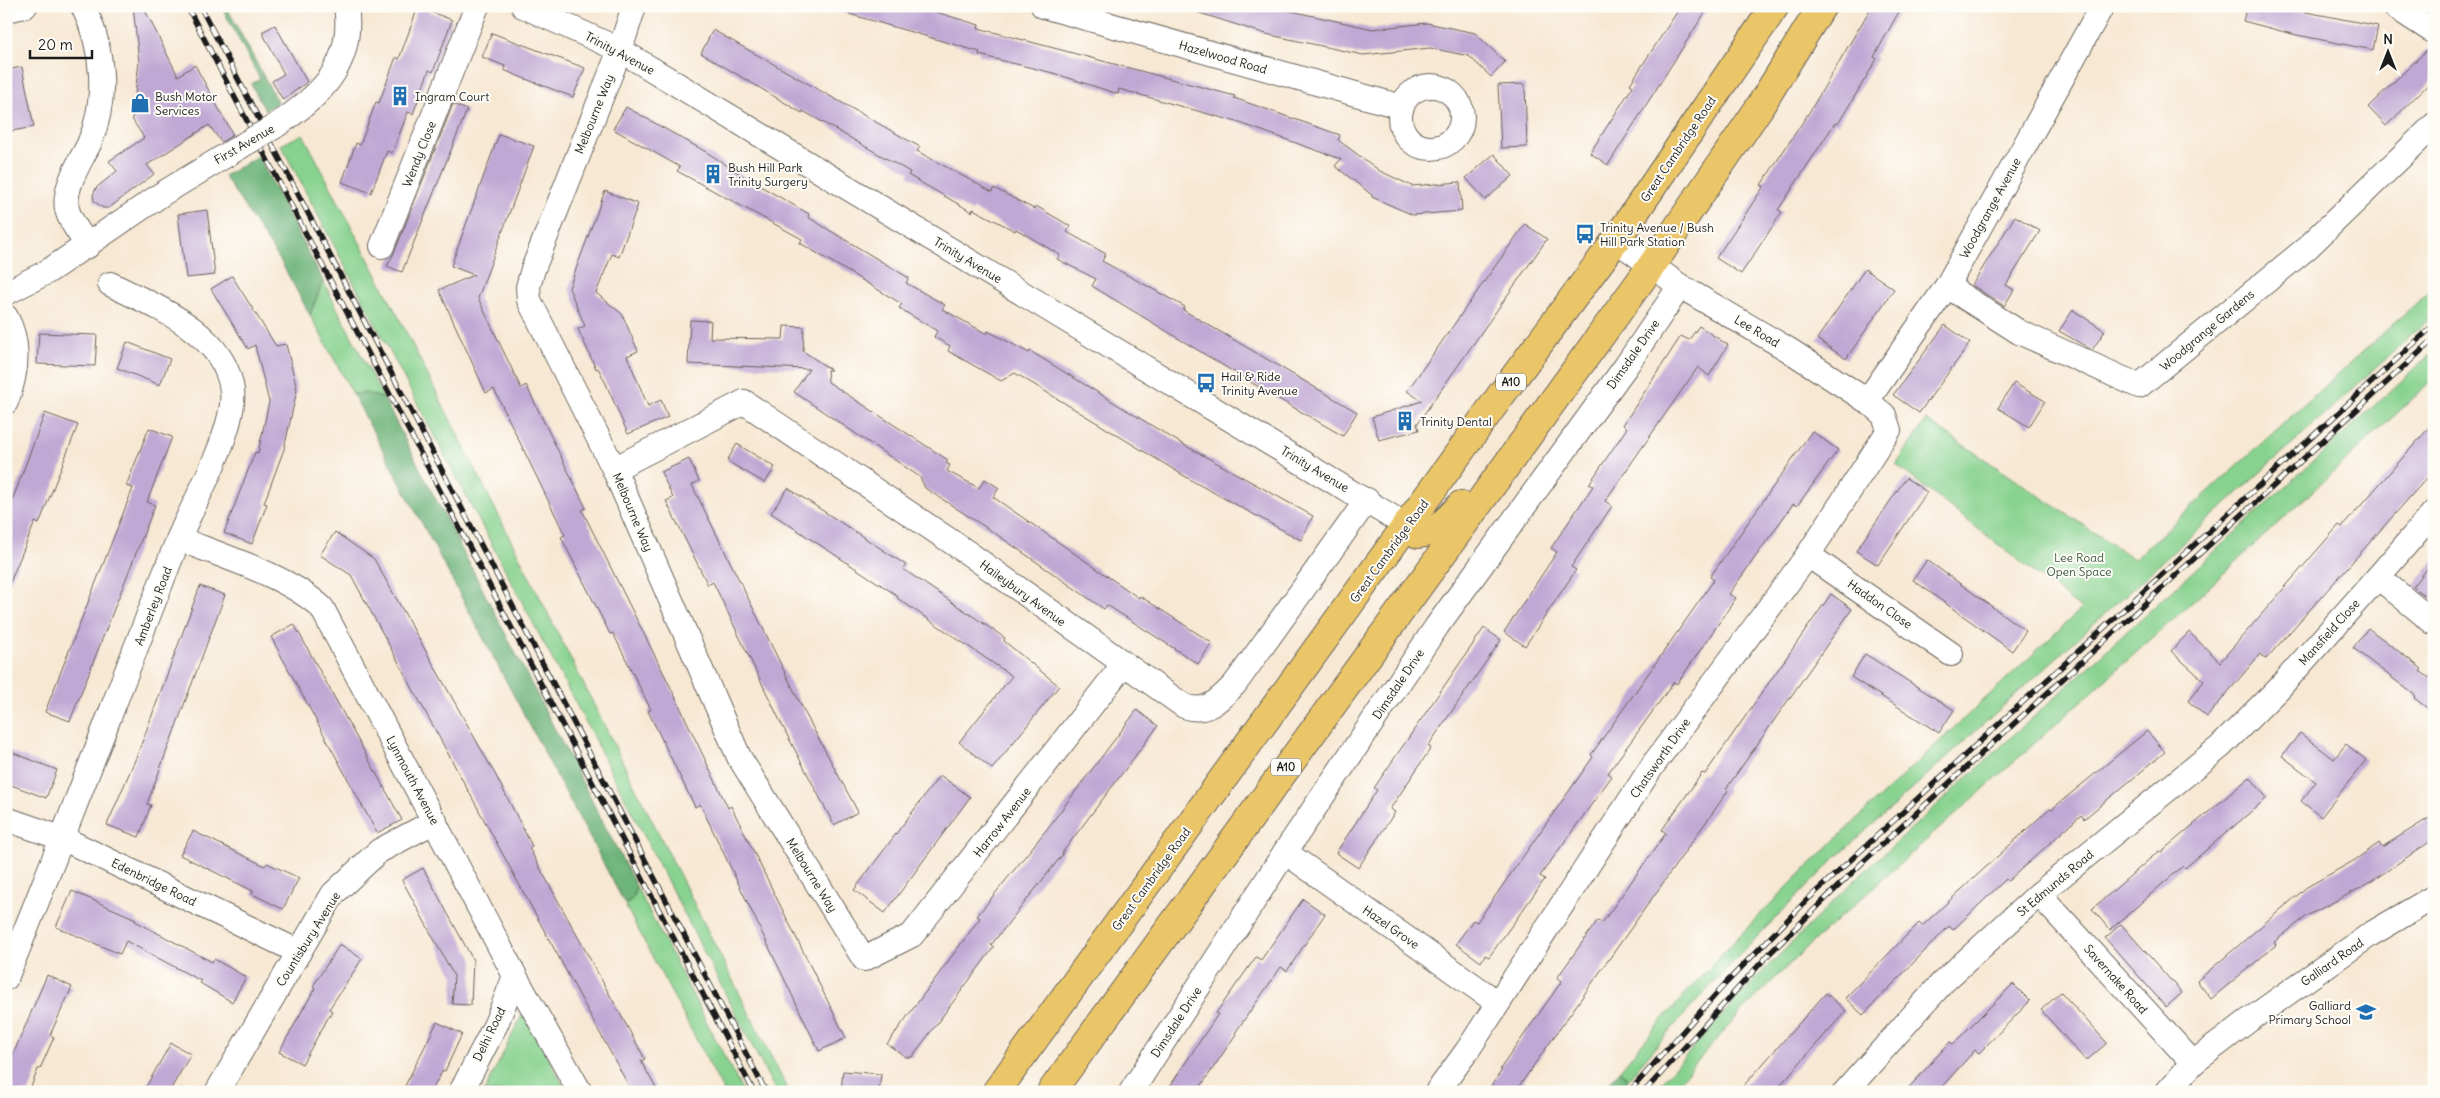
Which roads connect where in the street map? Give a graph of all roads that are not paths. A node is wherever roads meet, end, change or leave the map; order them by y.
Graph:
1 (25, 6) edge
2 (83, 6) edge
3 (346, 6) edge
4 (477, 6) edge
5 (523, 6) edge
6 (634, 6) edge
7 (1043, 6) edge
8 (1775, 6) edge
9 (1822, 6) edge
10 (2102, 6) edge
11 (2394, 6) edge
12 (6, 10) edge
13 (2434, 32) edge
14 (620, 50) junction
15 (1402, 107) dead end
16 (2434, 124) edge
17 (1616, 240) junction
18 (88, 246) junction
19 (382, 246) dead end
20 (1652, 265) junction
21 (110, 284) dead end
22 (1680, 286) junction
23 (1947, 286) junction
24 (6, 293) edge
25 (6, 317) edge
26 (6, 402) edge
27 (1867, 402) junction
28 (1889, 430) joint
29 (1521, 442) junction
30 (614, 468) junction
31 (1367, 500) junction
32 (2434, 512) edge
33 (1407, 526) junction
34 (179, 539) junction
35 (1808, 554) junction
36 (2378, 577) junction
37 (2434, 623) edge
38 (1951, 654) dead end
39 (1123, 665) junction
40 (2279, 688) joint
41 (6, 819) edge
42 (434, 821) junction
43 (64, 839) junction
44 (1285, 852) junction
45 (2039, 894) junction
46 (2434, 897) edge
47 (299, 952) junction
48 (864, 958) joint
49 (515, 976) junction
50 (6, 978) edge
51 (1498, 1003) junction
52 (2193, 1063) junction
53 (217, 1092) edge
54 (461, 1092) edge
55 (580, 1092) edge
56 (996, 1092) edge
57 (1051, 1092) edge
58 (1131, 1092) edge
59 (1437, 1092) edge
60 (1845, 1092) edge
61 (2167, 1092) edge

1 - 12 street
2 - 18 street
3 - 18 street, First Avenue, bridge
4 - 19 street, Wendy Close
5 - 14 street, Trinity Avenue
6 - 14 street, Melbourne Way
7 - 15 street, Hazelwood Road
8 - 17 highway, Great Cambridge Road / A10
9 - 20 highway, A10
10 - 23 street, Woodgrange Avenue
11 - 13 street
14 - 30 street, Melbourne Way
14 - 31 street, Trinity Avenue
16 - 23 street, Woodgrange Gardens
17 - 20 street, Lee Road
17 - 33 highway, Great Cambridge Road / A10
18 - 24 street, First Avenue
20 - 22 street, Lee Road
20 - 29 highway, A10
21 - 34 street, Amberley Road
22 - 27 street, Lee Road
22 - 44 street, Dimsdale Drive
23 - 27 street, Woodgrange Avenue
25 - 26 street
27 - 28 street, Lee Road
28 - 35 street, Chatsworth Drive
29 - 33 highway, A10
29 - 57 highway, A10
30 - 39 street, Haileybury Avenue
30 - 48 street, Melbourne Way
31 - 33 street, Trinity Avenue
31 - 39 street, Haileybury Avenue
32 - 36 street, Mansfield Close
33 - 56 highway, Great Cambridge Road / A10
34 - 42 street, Lynmouth Avenue
34 - 43 street, Amberley Road
35 - 38 street, Haddon Close
35 - 51 street, Chatsworth Drive
36 - 37 street
36 - 40 street, Mansfield Close
39 - 48 street, Harrow Avenue
40 - 45 street, St Edmunds Road
41 - 43 street, Edenbridge Road
42 - 47 street, Countisbury Avenue
42 - 49 street, Lynmouth Avenue
43 - 47 street, Edenbridge Road
43 - 50 street, Amberley Road
44 - 51 street, Hazel Grove
44 - 58 street, Dimsdale Drive
45 - 52 street, Savernake Road
45 - 60 street, St Edmunds Road
46 - 52 street, Galliard Road
47 - 53 street, Countisbury Avenue
49 - 54 street, Delhi Road
49 - 55 street, Lynmouth Avenue
51 - 59 street, Chatsworth Drive
52 - 61 street, Galliard Road

